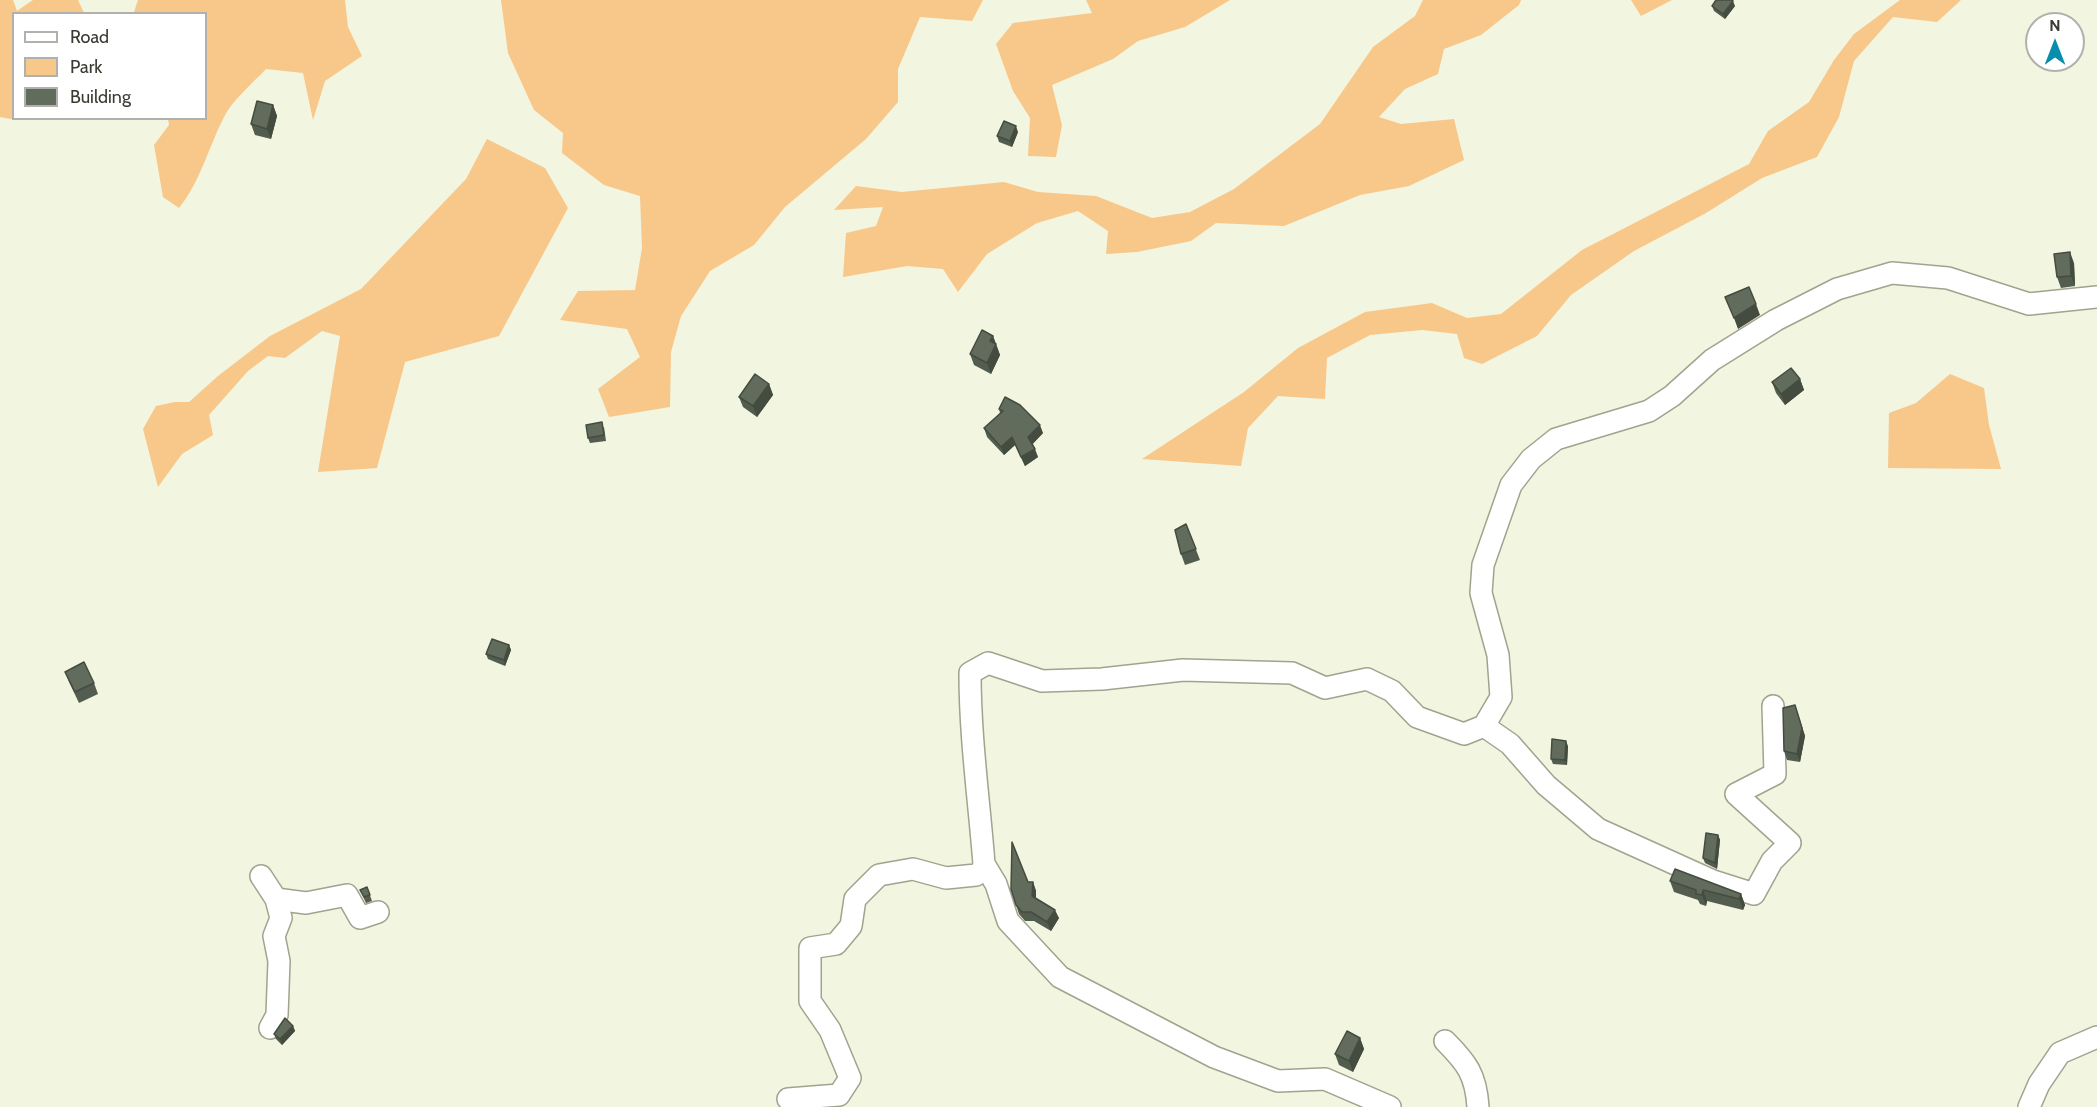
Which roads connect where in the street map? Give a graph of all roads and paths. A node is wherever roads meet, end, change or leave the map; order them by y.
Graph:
1 (2097, 297) edge
2 (1773, 706) dead end
3 (1484, 726) junction
4 (984, 864) junction
5 (261, 876) dead end
6 (276, 899) junction
7 (378, 912) dead end
8 (270, 1028) dead end
9 (2097, 1037) edge
10 (1445, 1041) dead end
11 (788, 1099) dead end
12 (1390, 1107) edge
13 (1478, 1107) edge
14 (2029, 1107) edge

1 - 3 street
2 - 3 street
3 - 4 street
4 - 11 street
4 - 12 street
5 - 6 street
6 - 7 street
6 - 8 street
9 - 14 street
10 - 13 street

